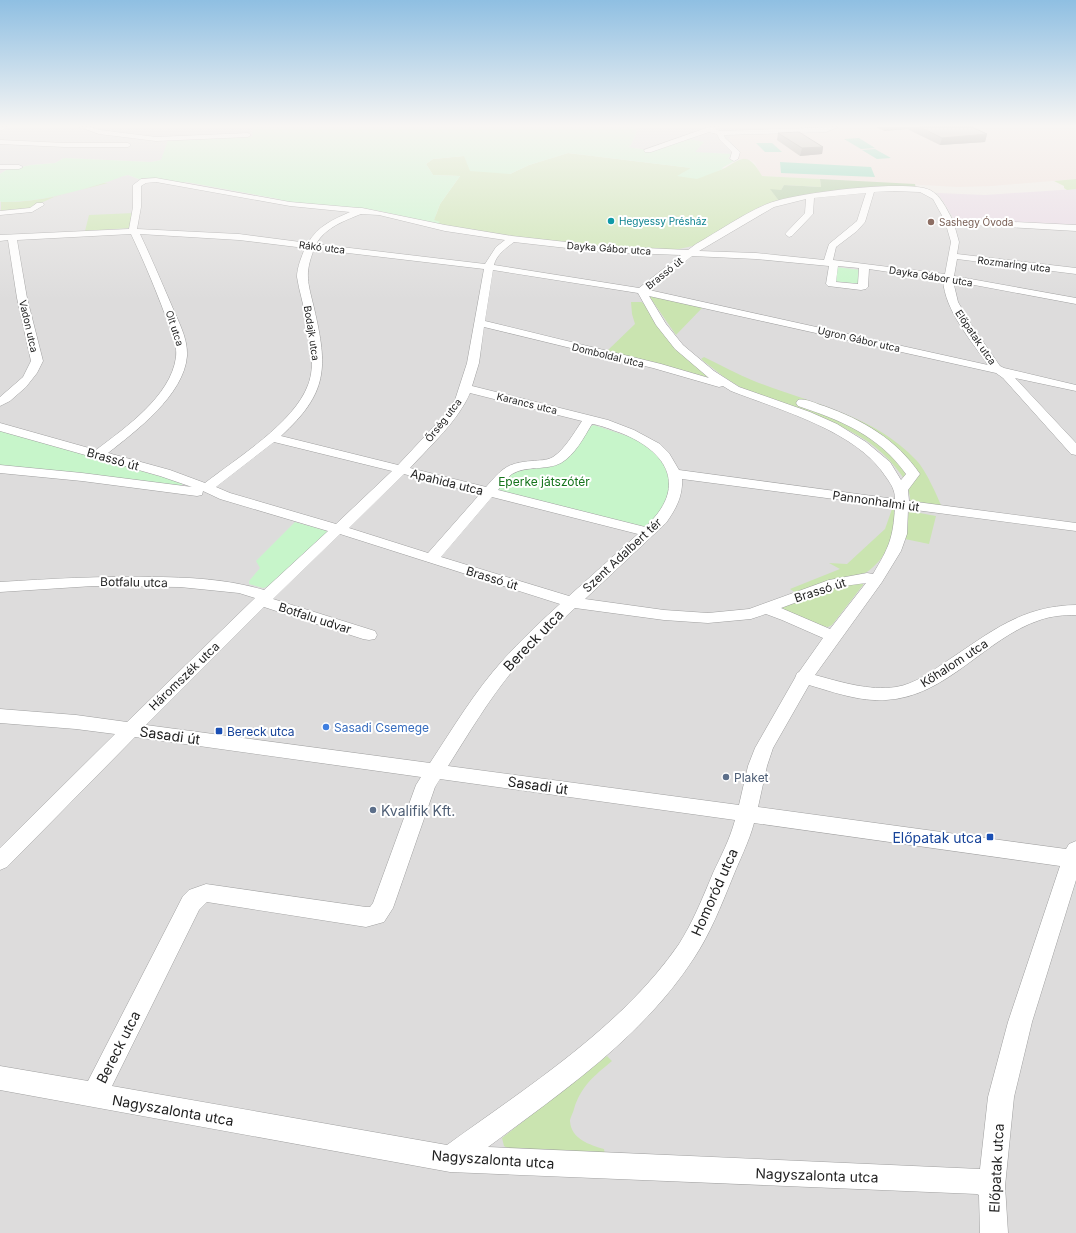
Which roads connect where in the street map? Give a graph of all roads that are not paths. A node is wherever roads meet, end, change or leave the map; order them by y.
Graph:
1 (138, 185) edge
2 (181, 185) edge
3 (871, 190) junction
4 (810, 196) junction
5 (936, 198) joint
6 (40, 205) dead end
7 (362, 210) junction
8 (0, 213) edge
9 (949, 221) junction
10 (1076, 228) edge
11 (135, 231) junction
12 (789, 234) dead end
13 (12, 237) junction
14 (0, 238) edge
15 (512, 239) junction
16 (310, 246) junction
17 (688, 253) junction
18 (953, 256) junction
19 (831, 263) junction
20 (864, 266) junction
21 (490, 267) junction
22 (1076, 271) edge
23 (948, 277) junction
24 (641, 291) junction
25 (1076, 300) edge
26 (480, 323) junction
27 (1001, 371) junction
28 (466, 388) junction
29 (1076, 388) edge
30 (735, 389) junction
31 (0, 402) edge
32 (589, 419) junction
33 (0, 427) edge
34 (271, 437) junction
35 (1076, 451) edge
36 (98, 454) junction
37 (0, 469) edge
38 (400, 471) junction
39 (676, 474) junction
40 (207, 488) junction
41 (901, 490) junction
42 (489, 492) junction
43 (225, 496) junction
44 (902, 505) junction
45 (1076, 527) edge
46 (338, 529) junction
47 (648, 532) junction
48 (431, 560) junction
49 (877, 579) junction
50 (0, 587) edge
51 (264, 598) junction
52 (571, 602) junction
53 (766, 609) junction
54 (1076, 610) edge
55 (369, 636) dead end
56 (832, 636) junction
57 (803, 678) junction
58 (0, 716) edge
59 (129, 730) junction
60 (434, 771) junction
61 (747, 813) junction
62 (1075, 856) edge
63 (0, 861) edge
64 (0, 1078) edge
65 (94, 1096) junction
66 (450, 1159) junction
67 (992, 1186) junction
68 (994, 1233) edge

1 - 11 street, Olt utca
2 - 7 street, Dayka Gábor utca
3 - 4 street, Brassó út
3 - 5 street, Brassó út
3 - 19 street
4 - 12 street
4 - 17 street, Brassó út
5 - 9 street, Előpatak utca
6 - 8 street
7 - 15 street, Dayka Gábor utca
7 - 16 street, Bodajk utca
9 - 10 street
9 - 18 street, Előpatak utca
11 - 13 street, Rákó utca
11 - 16 street, Rákó utca
11 - 36 street, Olt utca
13 - 14 street, Rákó utca
13 - 31 street, Vadon utca
15 - 17 street, Dayka Gábor utca
15 - 21 street, Őrség utca
16 - 21 street, Rákó utca
16 - 34 street, Bodajk utca
17 - 19 street, Dayka Gábor utca
17 - 24 street, Brassó út
18 - 22 street, Rozmaring utca
18 - 23 street, Előpatak utca
19 - 20 street, Dayka Gábor utca
19 - 20 street
20 - 23 street, Dayka Gábor utca
21 - 24 street, Rákó utca
21 - 26 street, Őrség utca
23 - 25 street, Dayka Gábor utca
23 - 27 street, Előpatak utca
24 - 27 street, Ugron Gábor utca
24 - 30 street, Brassó út
26 - 28 street, Őrség utca
26 - 30 street, Domboldal utca
27 - 29 street, Ugron Gábor utca
27 - 35 street, Előpatak utca
28 - 32 street, Karancs utca
28 - 38 street, Őrség utca
30 - 41 street, Brassó út
30 - 41 street, Brassó út
32 - 39 street
32 - 42 street
33 - 36 street, Brassó út
34 - 38 street, Apahida utca
34 - 40 street, Bodajk utca
36 - 40 street, Brassó út
37 - 43 street, Brassó út
38 - 42 street, Apahida utca
38 - 46 street, Őrség utca
39 - 44 street, Pannonhalmi út
39 - 47 street, Szent Adalbert tér
40 - 43 street, Brassó út
41 - 44 street, Brassó út
42 - 47 street, Apahida utca
42 - 48 street
43 - 46 street, Brassó út
44 - 45 street, Pannonhalmi út
44 - 49 street, Brassó út
46 - 48 street, Brassó út
46 - 51 street, Háromszék utca
47 - 52 street, Szent Adalbert tér
48 - 52 street, Brassó út
49 - 53 street, Brassó út
49 - 56 street, Homoród utca
50 - 51 street, Botfalu utca
51 - 55 street, Botfalu udvar
51 - 59 street, Háromszék utca
52 - 53 street, Brassó út
52 - 60 street, Bereck utca
53 - 56 street, Brassó út
54 - 57 street, Kőhalom utca
56 - 57 street, Homoród utca
57 - 61 street, Homoród utca
58 - 59 street, Sasadi út
59 - 60 street, Sasadi út
59 - 63 street, Háromszék utca
60 - 61 street, Sasadi út
60 - 65 street, Bereck utca
61 - 62 street, Sasadi út
61 - 66 street, Homoród utca
62 - 67 street, Előpatak utca
64 - 65 street, Nagyszalonta utca
65 - 66 street, Nagyszalonta utca
66 - 67 street, Nagyszalonta utca
67 - 68 street, Előpatak utca

